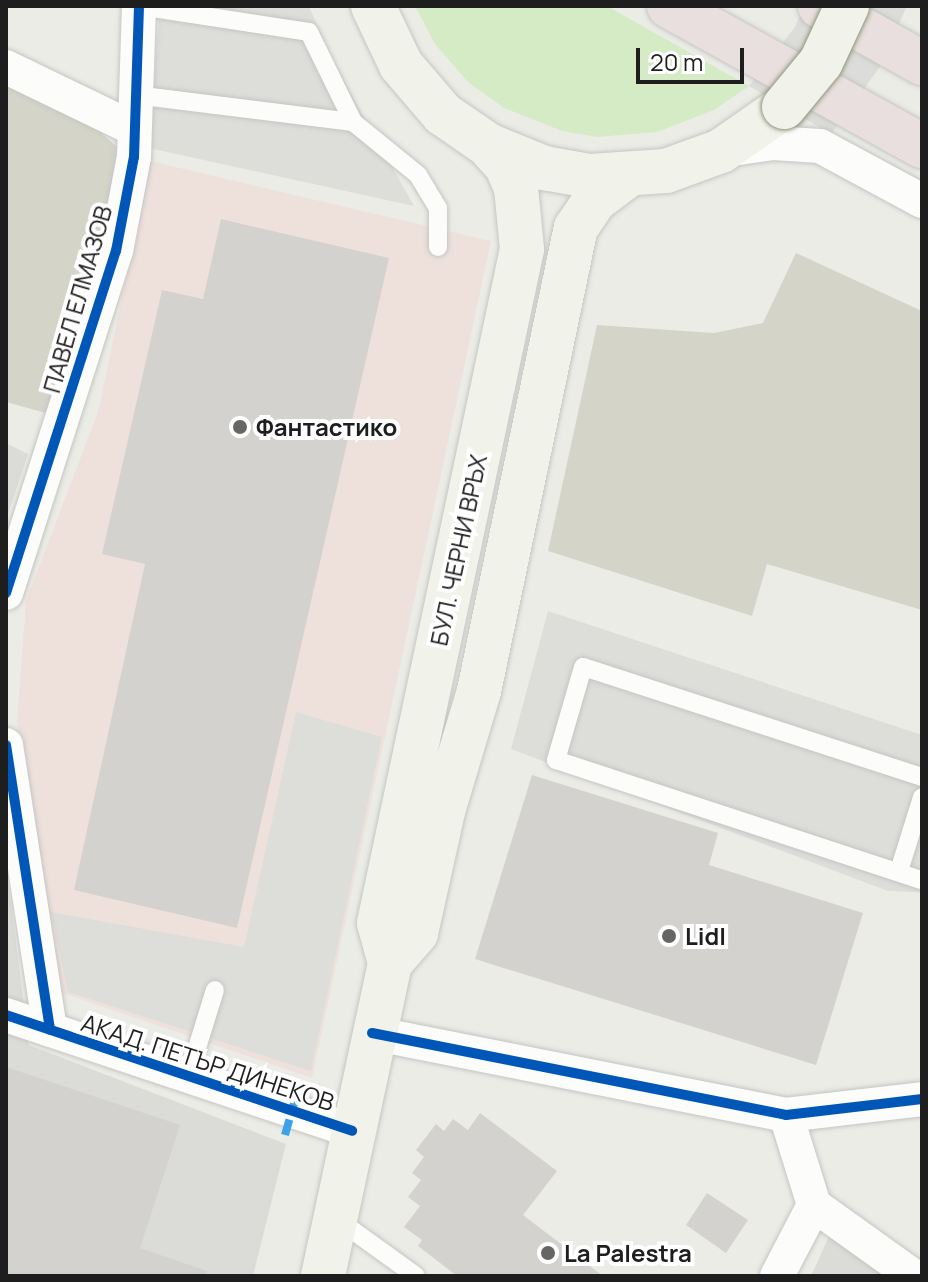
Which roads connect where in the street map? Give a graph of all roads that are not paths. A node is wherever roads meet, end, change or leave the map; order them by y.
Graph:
1 (139, 6) edge
2 (373, 6) edge
3 (669, 6) edge
4 (820, 6) edge
5 (847, 6) edge
6 (922, 63) edge
7 (6, 67) edge
8 (135, 95) junction
9 (353, 122) junction
10 (134, 129) junction
11 (488, 145) junction
12 (922, 146) edge
13 (721, 151) junction
14 (627, 176) junction
15 (922, 201) edge
16 (438, 247) dead end
17 (6, 593) edge
18 (6, 745) edge
19 (922, 777) edge
20 (922, 797) edge
21 (899, 871) junction
22 (922, 880) edge
23 (390, 963) junction
24 (215, 990) dead end
25 (6, 1015) edge
26 (50, 1030) junction
27 (372, 1033) junction
28 (188, 1077) junction
29 (922, 1099) edge
30 (786, 1115) junction
31 (352, 1131) junction
32 (814, 1205) junction
33 (331, 1255) edge
34 (416, 1276) edge
35 (777, 1276) edge
36 (913, 1276) edge

1 - 8 street, ПАВЕЛ ЕЛМАЗОВ
1 - 9 lane
2 - 11 main road
3 - 12 highway
4 - 6 highway
5 - 13 main road, bridge
7 - 10 street
8 - 9 lane
8 - 10 street, ПАВЕЛ ЕЛМАЗОВ
9 - 16 lane
10 - 17 street, ПАВЕЛ ЕЛМАЗОВ
11 - 14 main road
11 - 23 main road, БУЛ. ЧЕРНИ ВРЪХ
13 - 14 main road
13 - 15 street
14 - 23 main road, БУЛ. ЧЕРНИ ВРЪХ
18 - 26 street
19 - 21 lane
20 - 21 lane
21 - 22 lane
23 - 27 main road, БУЛ. ЧЕРНИ ВРЪХ
24 - 28 lane
25 - 26 street, АКАД. ПЕТЪР ДИНЕКОВ
26 - 28 street, АКАД. ПЕТЪР ДИНЕКОВ
27 - 30 street
27 - 31 main road, БУЛ. ЧЕРНИ ВРЪХ
28 - 31 street, АКАД. ПЕТЪР ДИНЕКОВ
29 - 30 street
30 - 32 street
31 - 33 main road, БУЛ. ЧЕРНИ ВРЪХ
32 - 35 street
32 - 36 street
33 - 34 lane

